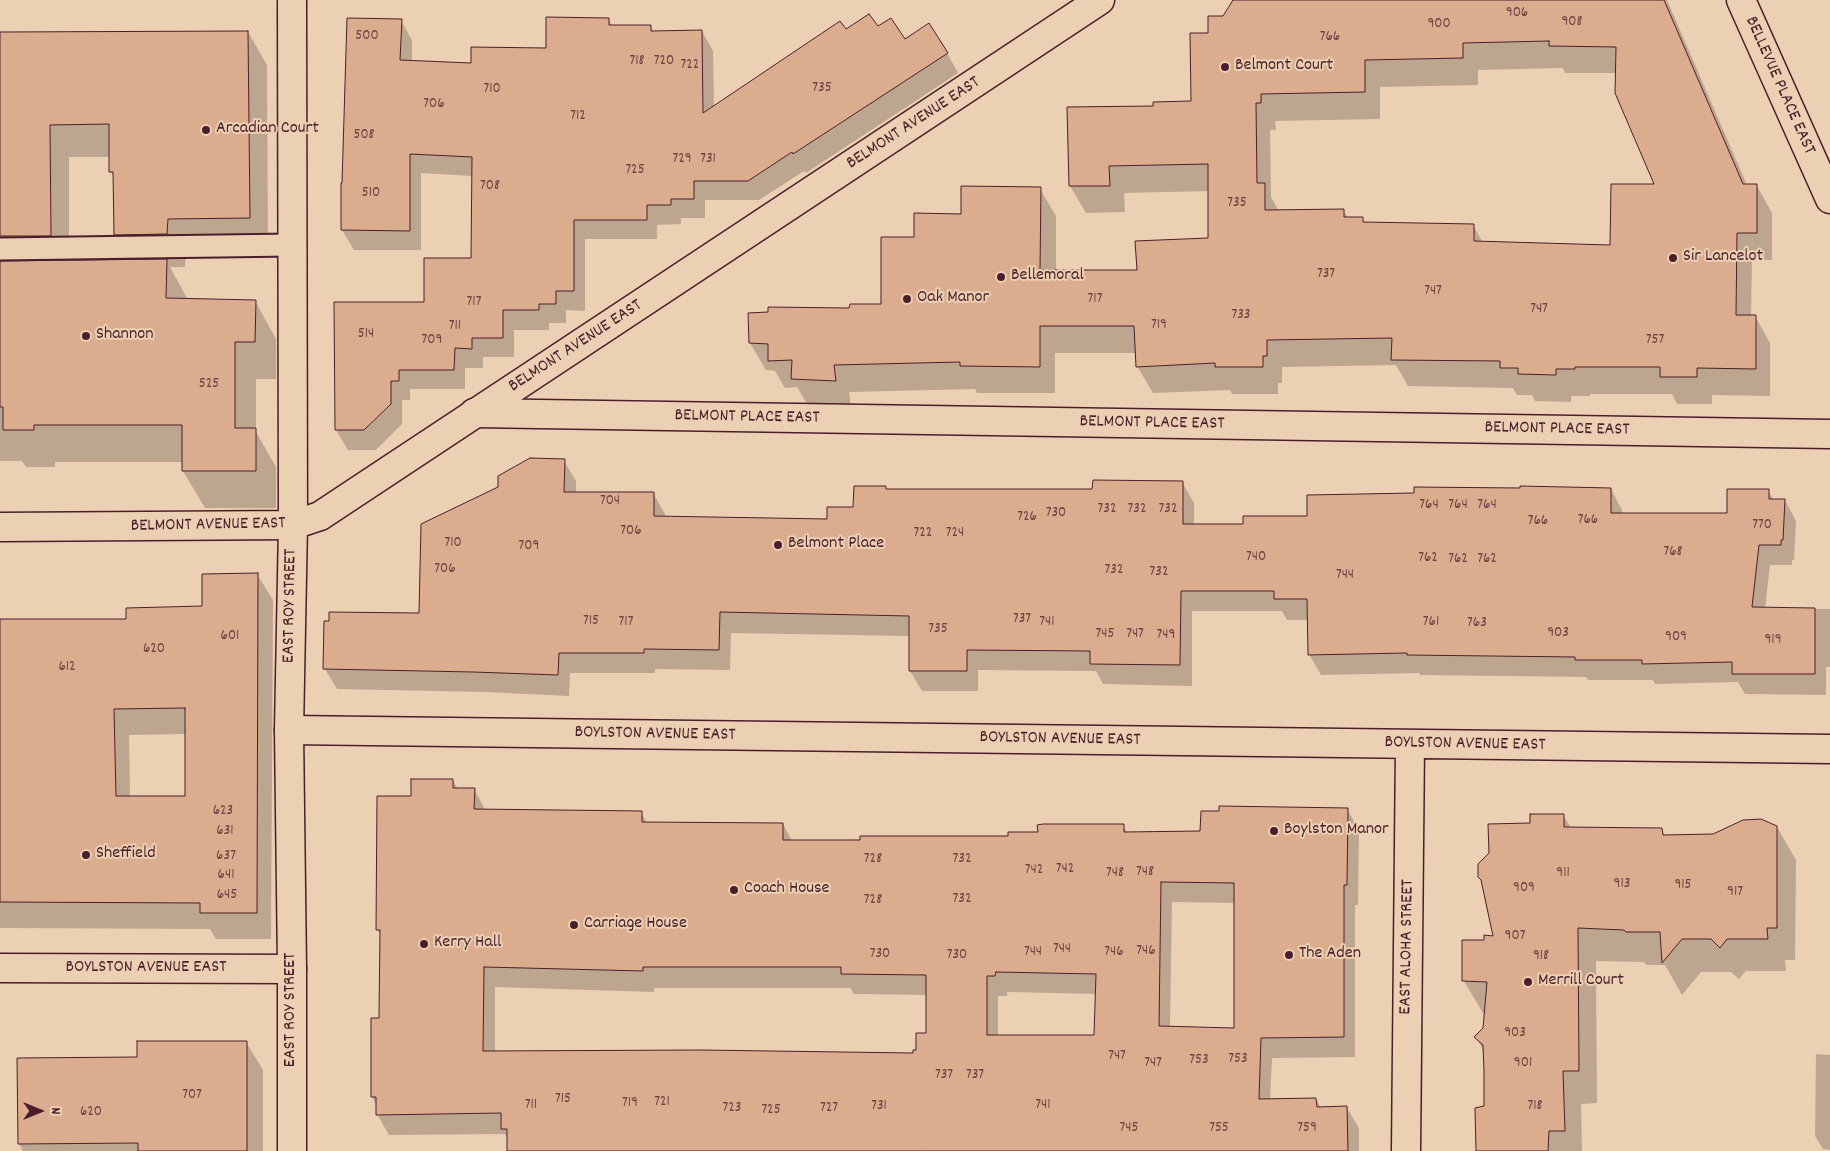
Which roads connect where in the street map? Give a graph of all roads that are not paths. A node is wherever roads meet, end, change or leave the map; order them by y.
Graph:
1 (292, 0) edge
2 (1100, 0) edge
3 (1741, 0) edge
4 (1830, 199) edge
5 (292, 246) junction
6 (0, 249) edge
7 (474, 413) junction
8 (1830, 434) edge
9 (293, 525) junction
10 (0, 527) edge
11 (289, 730) junction
12 (1410, 744) junction
13 (1830, 749) edge
14 (0, 968) edge
15 (292, 969) junction
16 (292, 1151) edge
17 (1406, 1151) edge

1 - 5 street, EAST ROY STREET
2 - 7 street, BELMONT AVENUE EAST
3 - 4 street, BELLEVUE PLACE EAST
5 - 6 lane
5 - 9 street, EAST ROY STREET
7 - 8 street, BELMONT PLACE EAST
7 - 9 street, BELMONT AVENUE EAST
9 - 10 street, BELMONT AVENUE EAST
9 - 11 street, EAST ROY STREET
11 - 12 street, BOYLSTON AVENUE EAST
11 - 15 street, EAST ROY STREET
12 - 13 street, BOYLSTON AVENUE EAST
12 - 17 street, EAST ALOHA STREET
14 - 15 street, BOYLSTON AVENUE EAST
15 - 16 street, EAST ROY STREET

